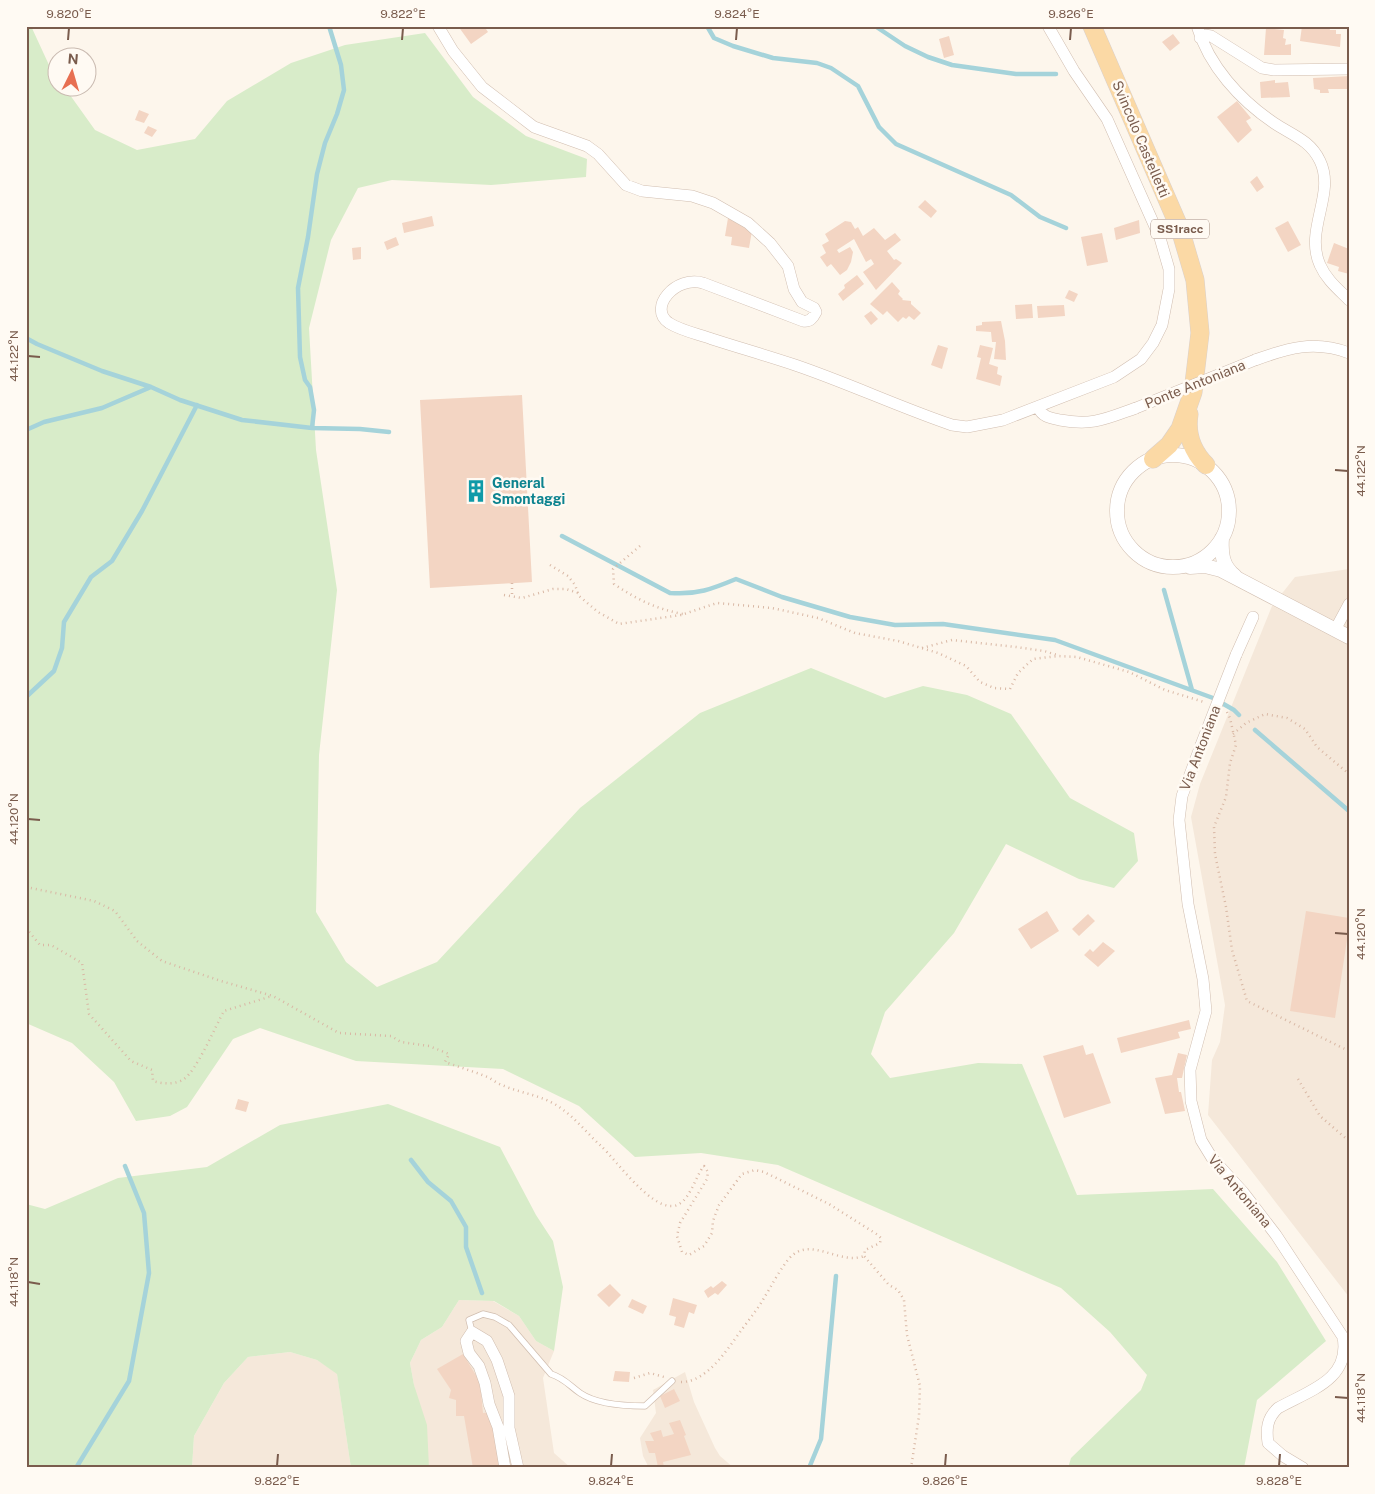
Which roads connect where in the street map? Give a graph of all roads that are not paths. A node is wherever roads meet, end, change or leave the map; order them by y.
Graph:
1 (438, 26) edge
2 (1048, 26) edge
3 (1092, 26) edge
4 (1199, 32) edge
5 (1349, 69) edge
6 (1349, 300) edge
7 (1349, 353) edge
8 (1190, 401) junction
9 (1038, 407) junction
10 (1153, 459) junction
11 (1206, 465) junction
12 (1222, 538) junction
13 (1179, 567) junction
14 (1238, 578) junction
15 (1349, 604) edge
16 (1253, 617) dead end
17 (1335, 630) junction
18 (1349, 637) edge
19 (472, 1332) junction
20 (672, 1381) road end
21 (505, 1468) edge
22 (518, 1468) edge
23 (1304, 1468) edge

1 - 9 street
2 - 9 street
3 - 8 main road, Svincolo Castelletti / SS1racc
4 - 5 street
4 - 6 street
7 - 9 street, Ponte Antoniana, bridge
8 - 10 main road, SS1racc
8 - 11 main road, SS1racc
10 - 11 street
10 - 13 street
11 - 12 street
12 - 13 street
12 - 14 street
13 - 14 street
14 - 17 street
15 - 17 street
16 - 23 street, Via Antoniana, bridge
17 - 18 street
19 - 20 lane
19 - 21 street
19 - 22 street

